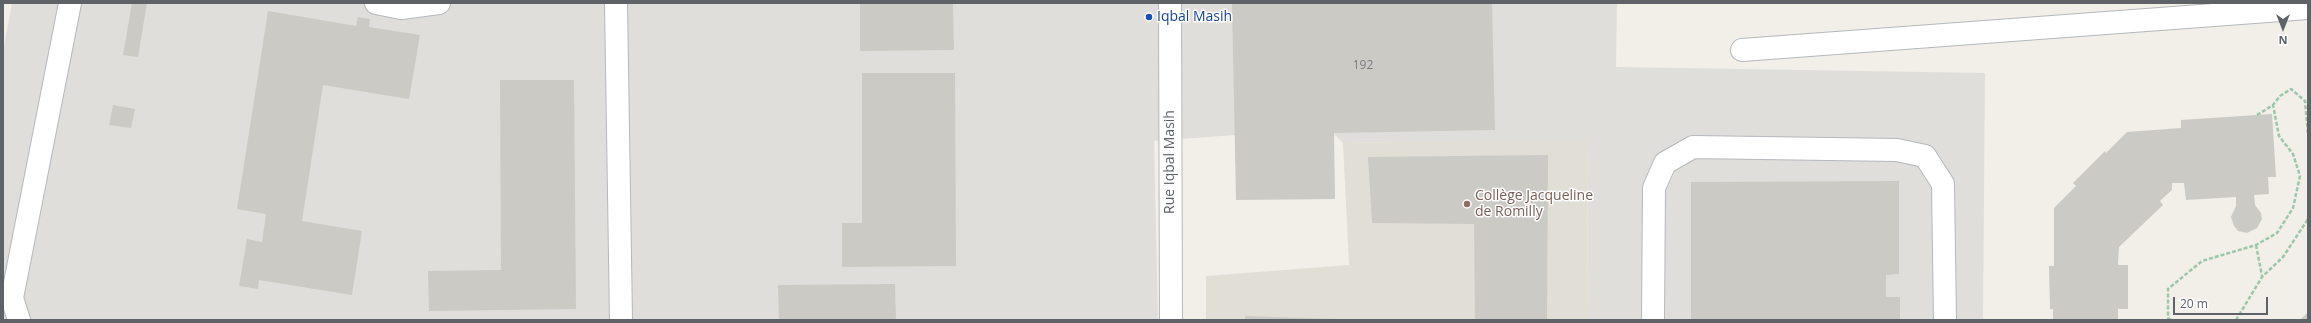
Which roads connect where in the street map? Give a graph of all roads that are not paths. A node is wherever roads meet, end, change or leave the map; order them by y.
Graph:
1 (70, 3) edge
2 (376, 3) edge
3 (439, 3) edge
4 (616, 3) edge
5 (1170, 3) edge
6 (2308, 8) edge
7 (1742, 50) dead end
8 (19, 320) edge
9 (621, 320) edge
10 (1171, 320) edge
11 (1653, 320) edge
12 (1945, 320) edge

1 - 8 street
2 - 3 street
4 - 9 street
5 - 10 street, Rue Iqbal Masih
6 - 7 street
11 - 12 street

